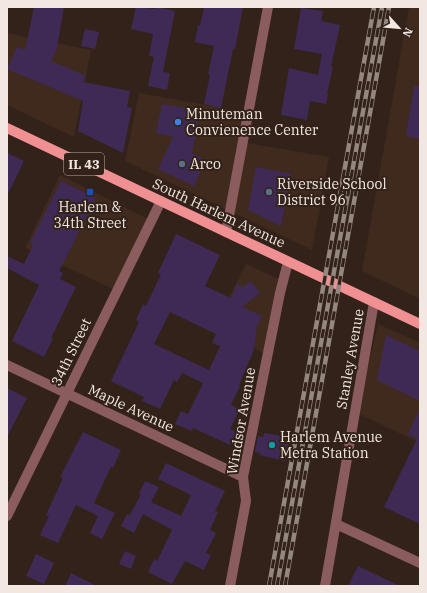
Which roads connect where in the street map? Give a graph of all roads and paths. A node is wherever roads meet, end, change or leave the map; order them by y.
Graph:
1 (268, 7) edge
2 (7, 128) edge
3 (161, 201) junction
4 (226, 232) junction
5 (288, 262) junction
6 (374, 302) junction
7 (420, 324) edge
8 (7, 365) edge
9 (67, 393) junction
10 (243, 477) junction
11 (7, 516) edge
12 (336, 524) junction
13 (420, 563) edge
14 (230, 586) edge
15 (325, 586) edge

1 - 4 street
2 - 3 main road, South Harlem Avenue / IL 43
3 - 4 main road, South Harlem Avenue / IL 43
3 - 9 street, 34th Street
4 - 5 main road, South Harlem Avenue / IL 43
5 - 6 main road, South Harlem Avenue / IL 43
5 - 10 street, Windsor Avenue
6 - 7 main road, South Harlem Avenue / IL 43
6 - 12 street, Stanley Avenue
8 - 9 street, Maple Avenue
9 - 10 street, Maple Avenue
9 - 11 street, 34th Street
10 - 14 street, Windsor Avenue
12 - 13 street
12 - 15 street, Stanley Avenue

